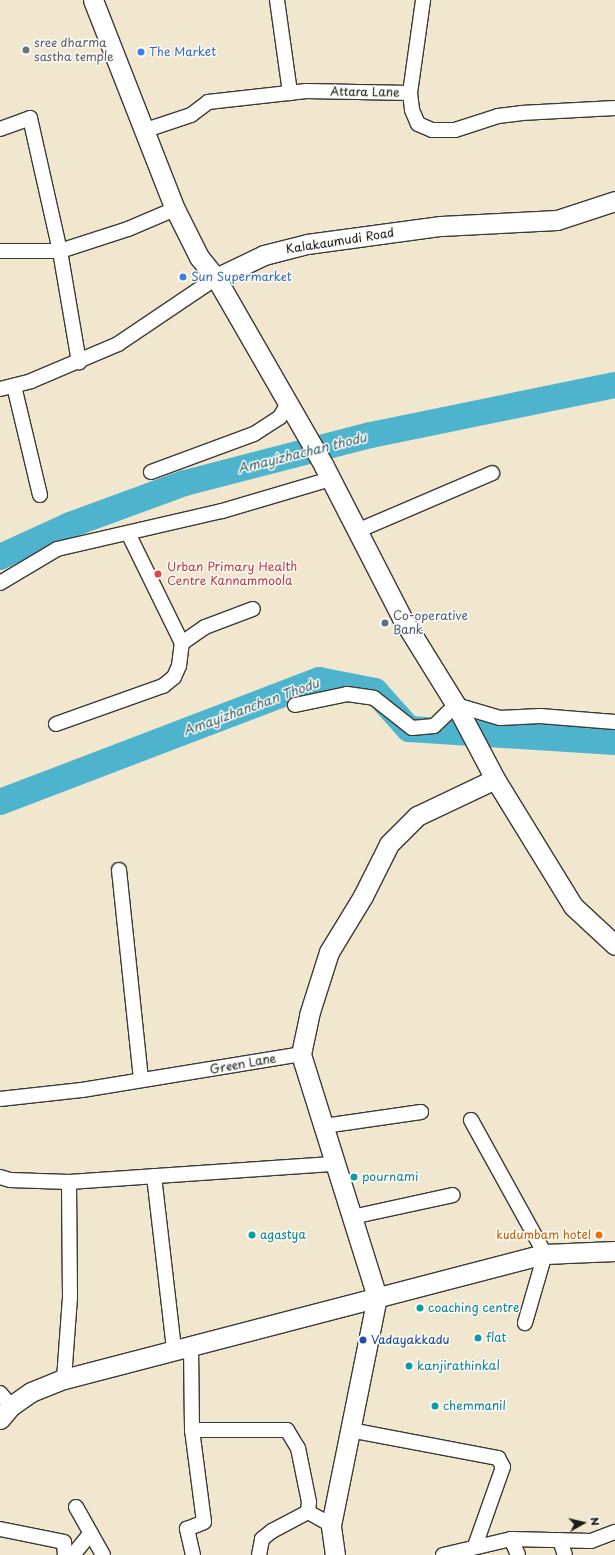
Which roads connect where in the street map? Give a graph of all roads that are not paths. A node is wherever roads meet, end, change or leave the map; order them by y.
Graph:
1 (93, 0) edge
2 (277, 0) edge
3 (423, 0) edge
4 (290, 93) junction
5 (410, 93) junction
6 (615, 108) edge
7 (0, 128) edge
8 (143, 131) junction
9 (615, 201) edge
10 (175, 209) junction
11 (0, 251) edge
12 (60, 251) junction
13 (216, 278) junction
14 (79, 362) junction
15 (14, 386) junction
16 (0, 389) edge
17 (292, 410) junction
18 (151, 472) dead end
19 (492, 472) dead end
20 (327, 473) junction
21 (40, 495) dead end
22 (358, 531) junction
23 (128, 533) junction
24 (0, 583) edge
25 (253, 609) dead end
26 (182, 643) junction
27 (295, 704) dead end
28 (456, 705) junction
29 (615, 722) edge
30 (56, 724) dead end
31 (495, 779) junction
32 (120, 870) dead end
33 (615, 945) edge
34 (302, 1054) junction
35 (141, 1078) junction
36 (0, 1099) edge
37 (421, 1112) dead end
38 (471, 1120) dead end
39 (324, 1126) junction
40 (336, 1164) junction
41 (154, 1176) junction
42 (0, 1177) edge
43 (69, 1182) junction
44 (453, 1195) dead end
45 (352, 1216) junction
46 (615, 1251) edge
47 (545, 1254) junction
48 (377, 1297) junction
49 (525, 1323) dead end
50 (183, 1348) junction
51 (64, 1379) junction
52 (4, 1406) edge
53 (192, 1430) junction
54 (350, 1430) junction
55 (76, 1507) dead end
56 (308, 1512) junction
57 (331, 1525) junction
58 (0, 1529) edge
59 (615, 1532) edge
60 (91, 1534) junction
61 (510, 1539) junction
62 (560, 1540) junction
63 (475, 1546) junction
64 (65, 1555) edge
65 (73, 1555) edge
66 (103, 1555) edge
67 (193, 1555) edge
68 (259, 1555) edge
69 (335, 1555) edge
70 (442, 1555) edge
71 (518, 1555) edge
72 (565, 1555) edge

1 - 8 street
2 - 4 street
3 - 5 street
4 - 5 street, Attara Lane
4 - 8 street, Attara Lane
5 - 6 street, Attara Lane
7 - 12 street
8 - 10 street
9 - 13 street, Kalakaumudi Road
10 - 12 street
10 - 13 street
11 - 12 street
12 - 14 street
13 - 14 street, Kalakaumudi Road
13 - 17 street
14 - 15 street, Kalakaumudi Road
15 - 16 street, Kalakaumudi Road
15 - 21 street
17 - 18 street
17 - 20 street
19 - 22 street
20 - 22 street
20 - 23 street
22 - 28 street
23 - 24 street
23 - 26 street
25 - 26 street
26 - 30 street
27 - 28 street
28 - 29 street
28 - 31 street
31 - 33 street
31 - 34 street
32 - 35 street
34 - 35 street, Green Lane
34 - 39 street
35 - 36 street, Green Lane
37 - 39 street
38 - 47 street
39 - 40 street
40 - 41 street
40 - 45 street
41 - 43 street
41 - 50 street
42 - 43 street
43 - 51 street
44 - 45 street
45 - 48 street
46 - 47 street
47 - 48 street
47 - 49 street
48 - 50 street
48 - 54 street
50 - 51 street
50 - 53 street
51 - 52 street
53 - 56 street
53 - 67 street
54 - 57 street
54 - 63 street
55 - 60 street
56 - 57 street
56 - 68 street
57 - 69 street
58 - 64 street
59 - 62 street
60 - 65 street
60 - 66 street
61 - 62 street
61 - 63 street
61 - 71 street
62 - 72 street
63 - 70 street

